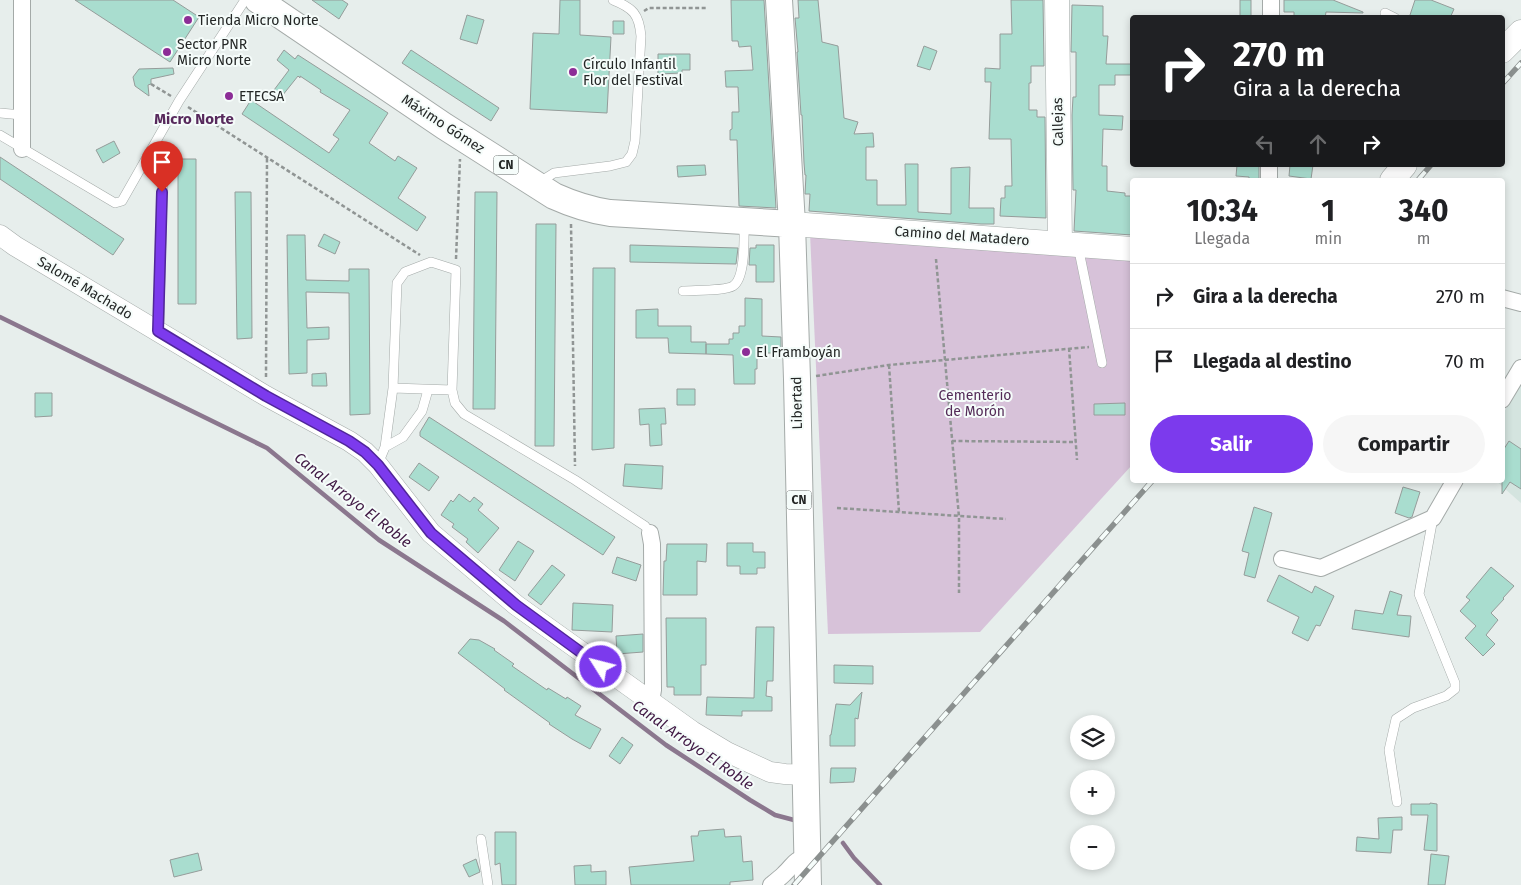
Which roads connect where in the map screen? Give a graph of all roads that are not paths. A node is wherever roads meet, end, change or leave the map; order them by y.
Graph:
1 (22, 0) edge
2 (245, 0) edge
3 (258, 0) edge
4 (613, 0) edge
5 (779, 0) edge
6 (1056, 0) edge
7 (1271, 0) edge
8 (1385, 13) dead end
9 (1271, 15) edge
10 (1389, 15) edge
11 (1521, 32) edge
12 (1505, 48) edge
13 (0, 113) edge
14 (22, 115) junction
15 (0, 135) edge
16 (22, 149) junction
17 (147, 157) junction
18 (1403, 167) edge
19 (1394, 178) edge
20 (538, 186) junction
21 (744, 221) junction
22 (792, 224) junction
23 (0, 235) edge
24 (1069, 244) junction
25 (1130, 248) edge
26 (683, 291) dead end
27 (1505, 299) edge
28 (1521, 303) edge
29 (158, 331) junction
30 (1102, 363) dead end
31 (1521, 368) edge
32 (393, 388) junction
33 (428, 390) junction
34 (452, 390) junction
35 (1505, 395) edge
36 (385, 447) junction
37 (378, 465) junction
38 (1453, 483) edge
39 (1433, 518) junction
40 (650, 533) joint
41 (1282, 559) dead end
42 (648, 701) junction
43 (805, 775) junction
44 (1397, 802) dead end
45 (481, 838) dead end
46 (807, 857) junction
47 (488, 885) edge
48 (771, 885) edge
49 (808, 885) edge

1 - 14 street
2 - 17 lane
3 - 20 main road, Máximo Gómez / CN
4 - 20 lane
5 - 22 main road, Libertad / CN
6 - 24 main road, Callejas
7 - 9 street
8 - 10 lane
11 - 12 main road
13 - 14 lane
14 - 16 street
15 - 16 lane
16 - 17 lane
17 - 29 lane
18 - 19 main road
20 - 21 main road, Máximo Gómez / CN
21 - 22 main road, Máximo Gómez / CN
21 - 26 lane
22 - 24 main road, Camino del Matadero
22 - 43 main road, Libertad / CN
23 - 29 street, Salomé Machado
24 - 25 main road, Camino del Matadero
24 - 30 lane
27 - 28 street
29 - 37 street, Salomé Machado
31 - 35 street
32 - 33 lane
32 - 34 lane
32 - 36 lane
33 - 34 lane
33 - 36 lane
34 - 40 lane
36 - 37 lane
37 - 42 street, Salomé Machado
38 - 39 street
39 - 41 street
39 - 44 lane
40 - 42 street
42 - 43 street, Salomé Machado
43 - 46 main road, CN
45 - 47 lane
46 - 48 street
46 - 49 main road, CN

